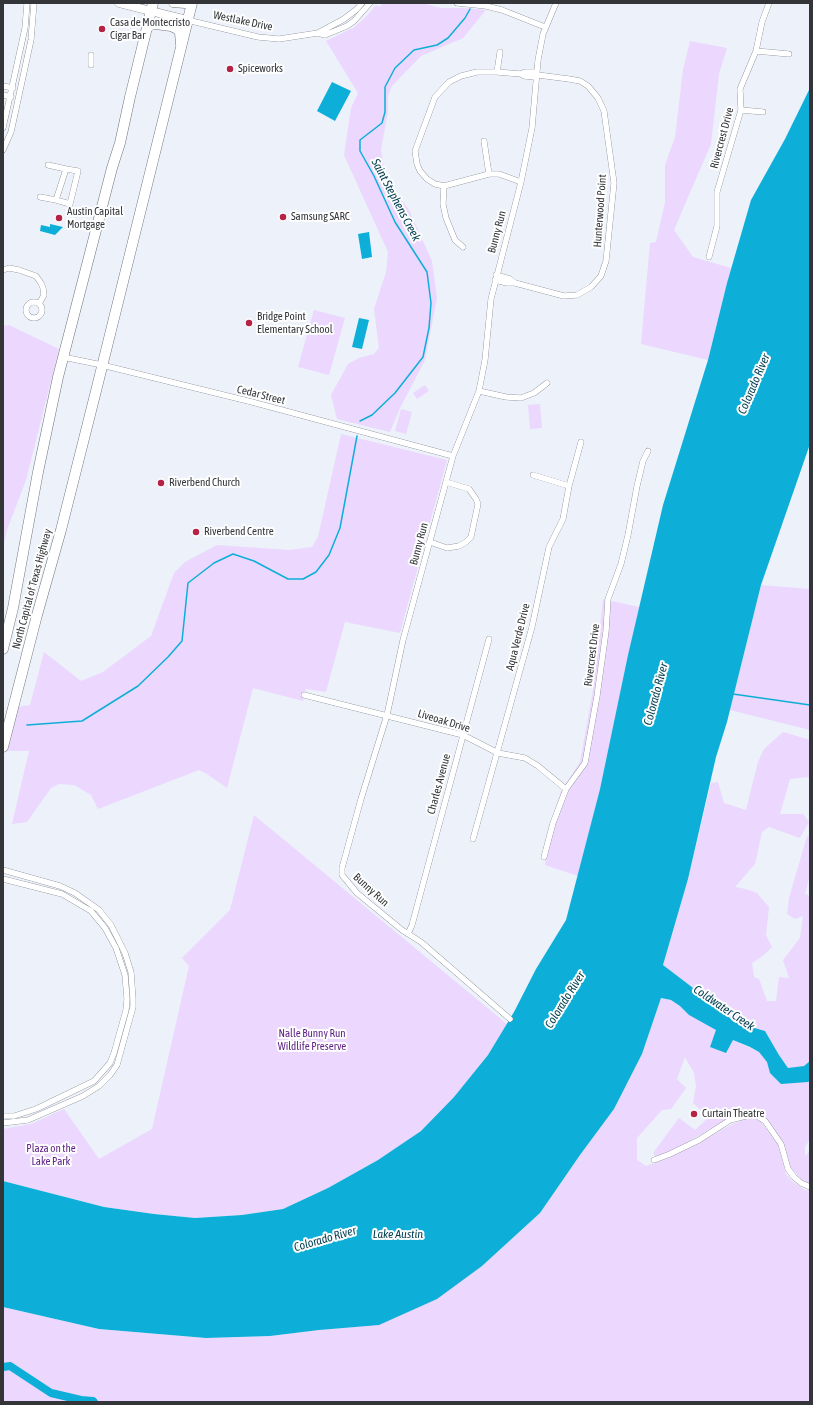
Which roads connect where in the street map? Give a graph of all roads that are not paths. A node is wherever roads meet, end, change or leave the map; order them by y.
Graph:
1 (27, 3) edge
2 (34, 3) edge
3 (119, 3) edge
4 (173, 3) edge
5 (188, 3) edge
6 (192, 3) edge
7 (362, 3) edge
8 (370, 3) edge
9 (457, 3) edge
10 (556, 3) edge
11 (769, 3) edge
12 (152, 7) edge
13 (188, 20) junction
14 (545, 27) junction
15 (147, 29) junction
16 (318, 33) junction
17 (180, 51) junction
18 (756, 51) junction
19 (500, 52) dead end
20 (790, 54) dead end
21 (91, 55) dead end
22 (91, 65) dead end
23 (497, 72) junction
24 (538, 75) junction
25 (3, 86) edge
26 (12, 92) junction
27 (19, 94) junction
28 (3, 95) edge
29 (741, 110) junction
30 (763, 112) dead end
31 (3, 128) edge
32 (484, 141) dead end
33 (3, 150) edge
34 (48, 165) dead end
35 (66, 169) junction
36 (489, 174) junction
37 (521, 182) junction
38 (444, 186) junction
39 (40, 197) dead end
40 (56, 200) junction
41 (463, 247) dead end
42 (709, 257) dead end
43 (3, 270) edge
44 (496, 277) junction
45 (39, 304) dead end
46 (63, 357) junction
47 (102, 365) junction
48 (547, 383) dead end
49 (479, 391) junction
50 (581, 442) dead end
51 (648, 451) dead end
52 (453, 456) junction
53 (533, 475) dead end
54 (446, 482) junction
55 (568, 486) junction
56 (430, 542) junction
57 (489, 639) dead end
58 (3, 648) edge
59 (304, 695) dead end
60 (387, 715) junction
61 (463, 735) junction
62 (3, 747) edge
63 (498, 753) junction
64 (566, 789) junction
65 (473, 839) dead end
66 (544, 857) dead end
67 (3, 870) edge
68 (3, 878) edge
69 (52, 883) junction
70 (50, 890) junction
71 (408, 934) junction
72 (114, 936) junction
73 (510, 1019) dead end
74 (125, 1023) junction
75 (80, 1089) junction
76 (83, 1096) junction
77 (3, 1116) edge
78 (3, 1123) edge
79 (654, 1160) dead end
80 (810, 1187) edge

1 - 26 street
2 - 27 street
3 - 12 street, Westlake Drive
4 - 5 street
6 - 13 highway
7 - 16 street, Westlake Drive
8 - 16 street, Westlake Drive
9 - 14 street
10 - 14 street, Bunny Run
11 - 18 street, Rivercrest Drive
12 - 13 street, Westlake Drive
12 - 15 highway
13 - 16 street, Westlake Drive
13 - 17 highway, North Capital of Texas Highway
14 - 24 street, Bunny Run
15 - 17 street
15 - 46 highway, North Capital of Texas Highway
17 - 47 highway, North Capital of Texas Highway
18 - 20 street
18 - 29 street, Rivercrest Drive
19 - 23 street
21 - 22 street
23 - 24 street, Hunterwood Point
23 - 38 street, Hunterwood Point
24 - 37 street, Bunny Run
24 - 44 street, Hunterwood Point
25 - 26 street
26 - 27 street
26 - 28 street
26 - 31 street
27 - 33 street
29 - 30 street
29 - 42 street, Rivercrest Drive
32 - 36 street
34 - 35 street
35 - 40 street
35 - 40 street
36 - 37 street
36 - 38 street
37 - 44 street, Bunny Run
38 - 41 street
39 - 40 street
43 - 45 street
44 - 49 street, Bunny Run
46 - 47 street, Cedar Street
46 - 58 highway, North Capital of Texas Highway
47 - 52 street, Cedar Street
47 - 62 highway, North Capital of Texas Highway
48 - 49 street
49 - 52 street, Bunny Run
50 - 55 street, Aqua Verde Drive
51 - 64 street, Rivercrest Drive
52 - 54 street, Bunny Run
53 - 55 street
54 - 56 street, Bunny Run
54 - 56 street
55 - 63 street, Aqua Verde Drive
56 - 60 street, Bunny Run
57 - 61 street, Charles Avenue
59 - 60 street, Liveoak Drive
60 - 61 street, Liveoak Drive
60 - 71 street, Bunny Run
61 - 63 street, Liveoak Drive
61 - 71 street, Charles Avenue
63 - 64 street, Liveoak Drive
63 - 65 street, Aqua Verde Drive
64 - 66 street, Rivercrest Drive
67 - 69 street
68 - 70 street
69 - 70 street
69 - 72 street
70 - 72 street
71 - 73 street, Bunny Run
72 - 74 street
74 - 75 street
74 - 76 street
75 - 76 street
75 - 77 street
76 - 78 street
79 - 80 street

